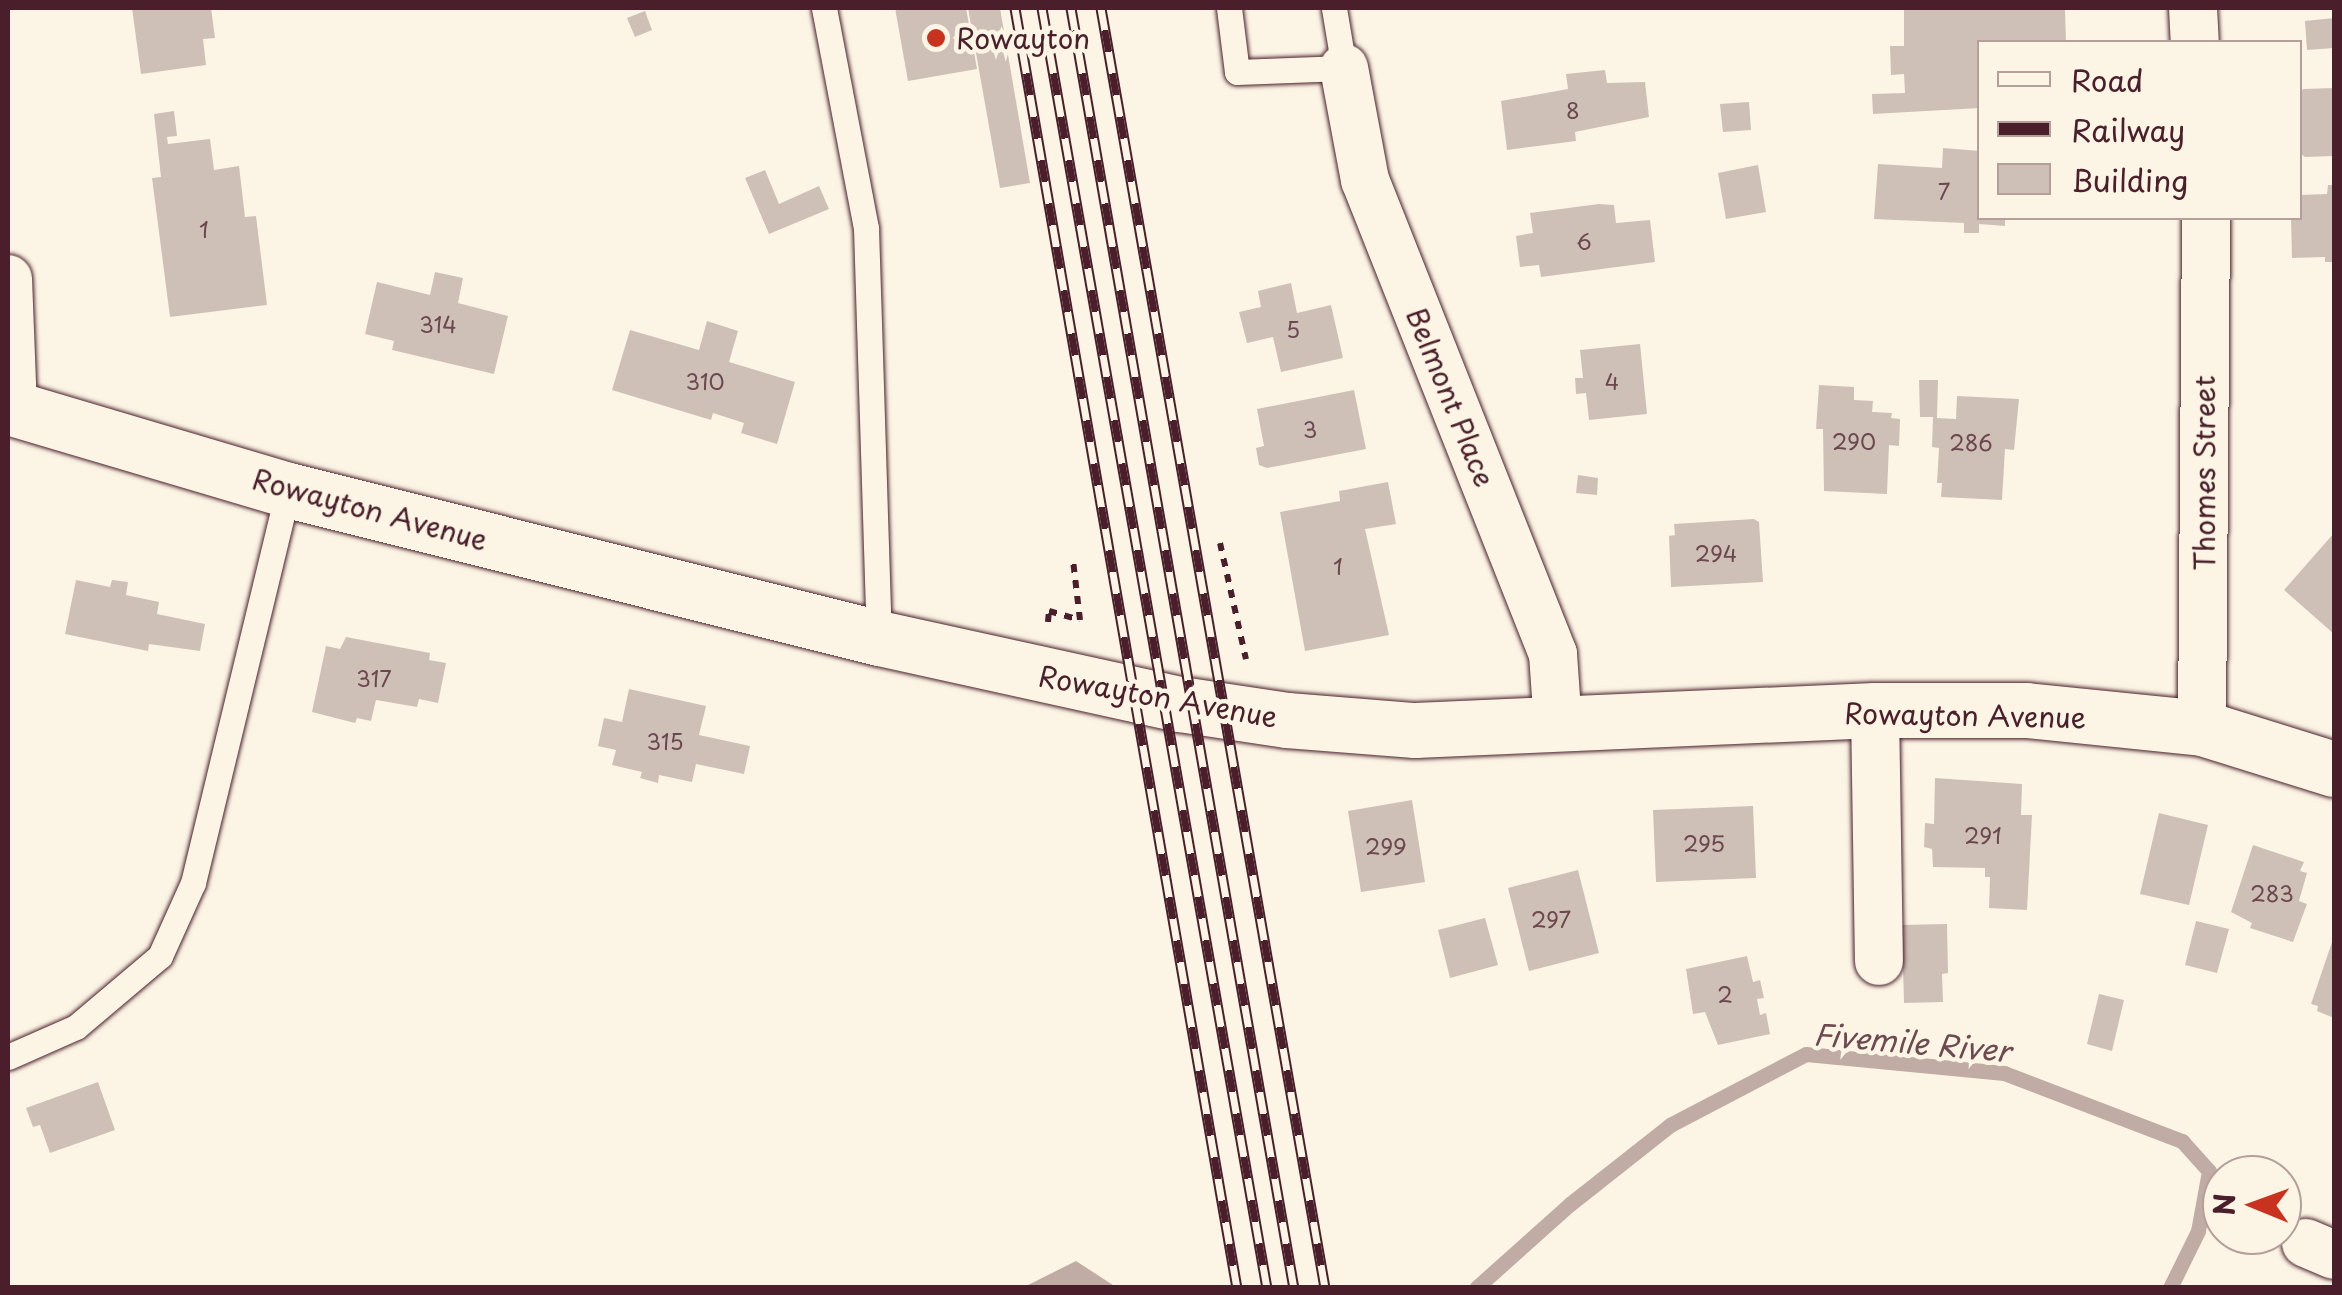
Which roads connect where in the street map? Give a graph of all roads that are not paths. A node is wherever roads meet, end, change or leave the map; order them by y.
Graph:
1 (824, 8) edge
2 (1228, 8) edge
3 (1334, 8) edge
4 (2193, 8) edge
5 (2195, 40) edge
6 (1344, 68) junction
7 (2206, 220) edge
8 (8, 278) edge
9 (10, 408) edge
10 (288, 490) junction
11 (879, 638) junction
12 (1875, 710) junction
13 (1558, 725) junction
14 (2202, 728) junction
15 (2334, 768) edge
16 (1878, 961) dead end
17 (8, 1056) edge

1 - 11 lane
2 - 6 lane
3 - 6 lane
4 - 5 street
6 - 13 street, Belmont Place
7 - 14 street, Thomes Street
8 - 9 street
9 - 10 street, Rowayton Avenue
10 - 11 street, Rowayton Avenue
10 - 17 lane
11 - 13 street, Rowayton Avenue
12 - 13 street, Rowayton Avenue
12 - 14 street, Rowayton Avenue
12 - 16 street
14 - 15 street, Rowayton Avenue

